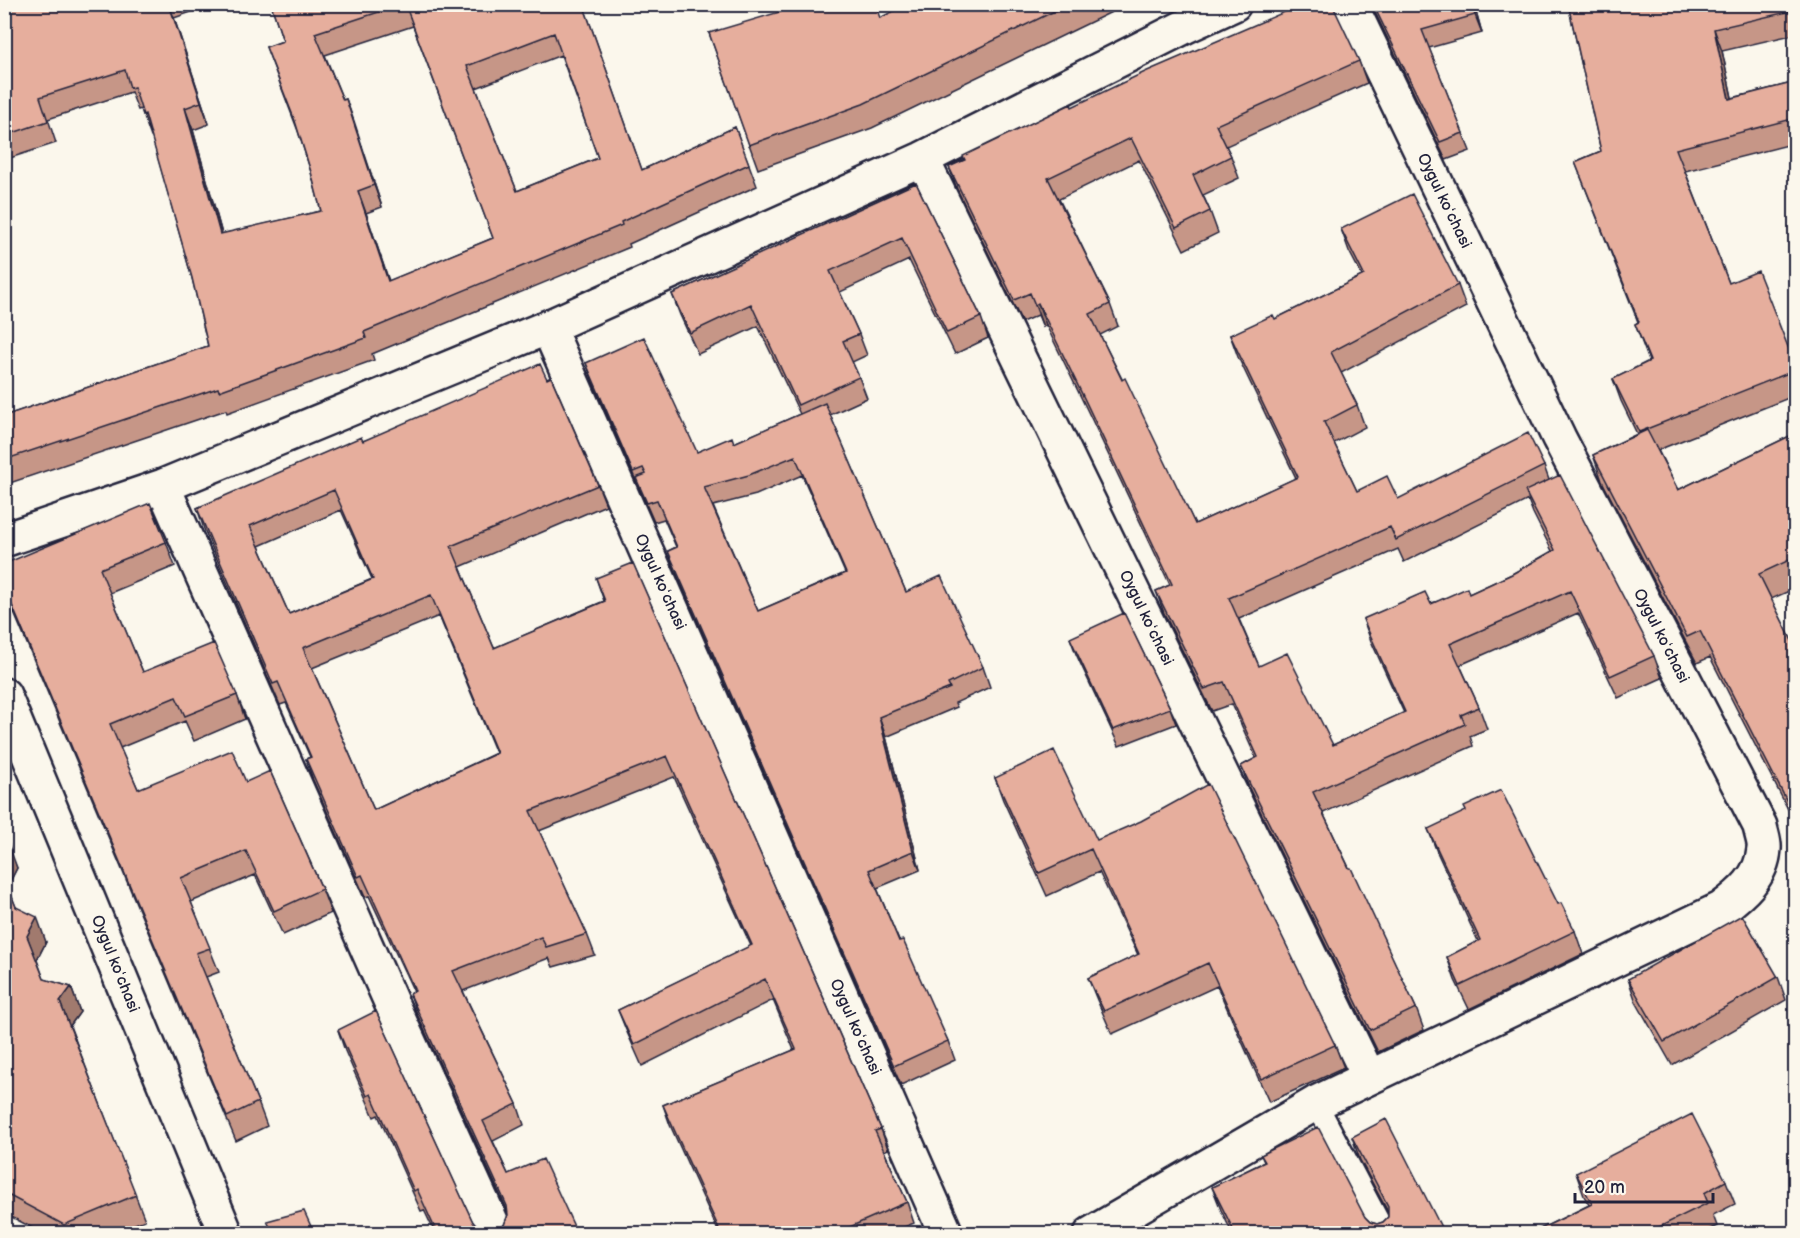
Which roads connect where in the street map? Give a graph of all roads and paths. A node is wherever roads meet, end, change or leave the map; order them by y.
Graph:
1 (1234, 4) edge
2 (1350, 4) edge
3 (922, 159) junction
4 (548, 327) junction
5 (163, 486) junction
6 (4, 540) edge
7 (4, 695) edge
8 (1369, 1077) junction
9 (1316, 1103) junction
10 (226, 1233) edge
11 (497, 1233) edge
12 (946, 1233) edge
13 (1090, 1233) edge
14 (1385, 1233) edge

1 - 3 street
2 - 8 street, Oygul koʻchasi
3 - 4 street
3 - 8 street, Oygul koʻchasi
4 - 5 street
4 - 12 street, Oygul koʻchasi
5 - 6 street
5 - 11 street
7 - 10 street, Oygul koʻchasi
8 - 9 street, Oygul koʻchasi
9 - 13 street, Oygul koʻchasi
9 - 14 lane

